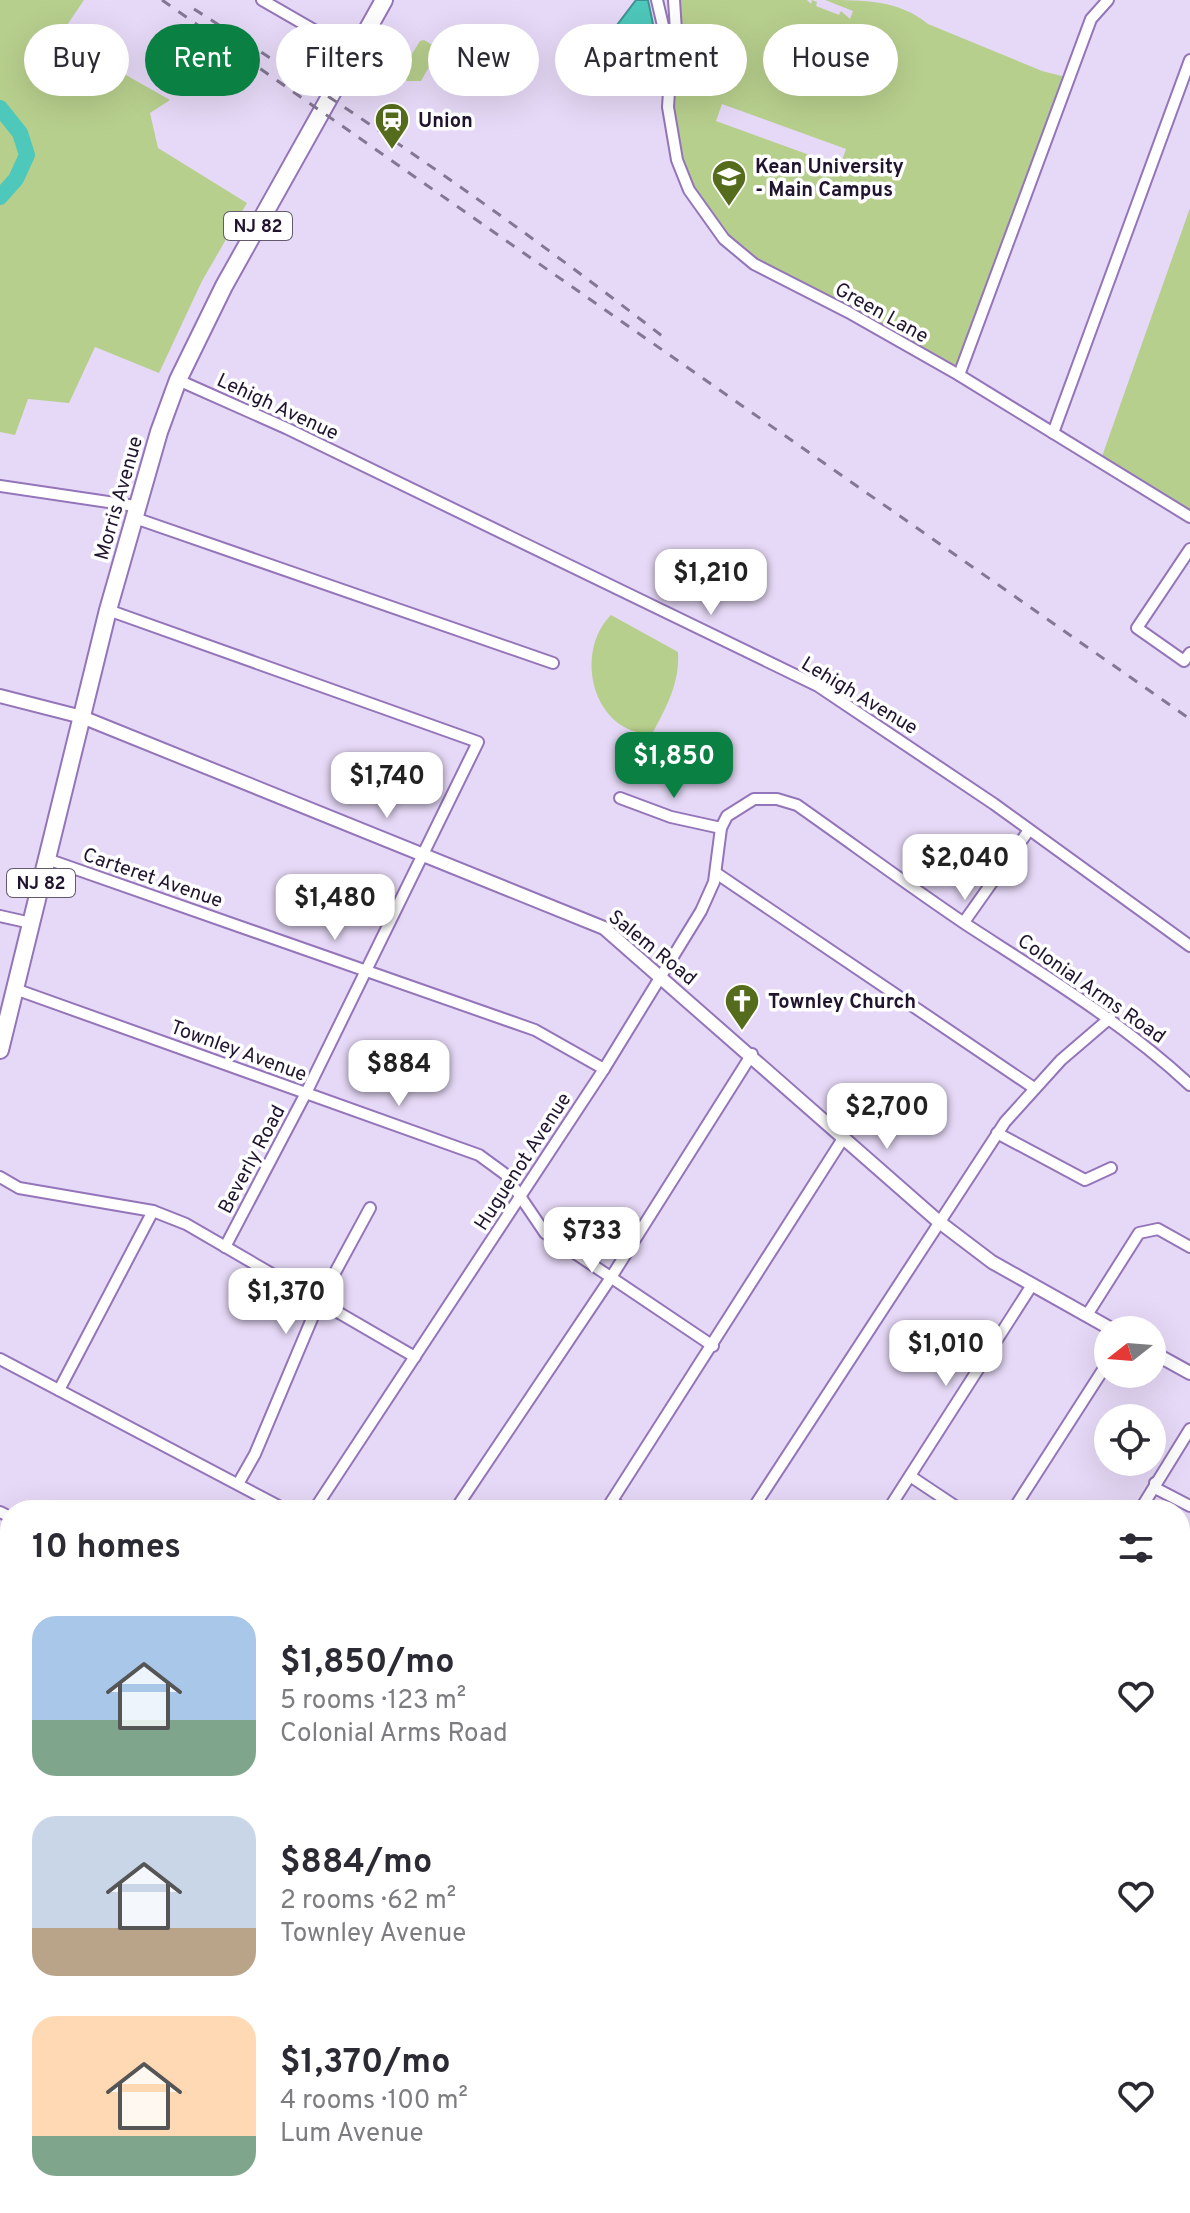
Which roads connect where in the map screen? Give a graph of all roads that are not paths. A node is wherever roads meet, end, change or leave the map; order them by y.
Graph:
1 (262, 0) edge
2 (384, 0) edge
3 (657, 0) edge
4 (674, 0) edge
5 (1108, 0) edge
6 (304, 24) edge
7 (370, 24) edge
8 (663, 24) edge
9 (676, 24) edge
10 (1190, 60) edge
11 (330, 96) edge
12 (669, 96) edge
13 (959, 375) junction
14 (178, 380) junction
15 (1053, 433) junction
16 (0, 486) edge
17 (133, 511) junction
18 (1190, 517) edge
19 (1189, 554) edge
20 (108, 610) junction
21 (1190, 653) edge
22 (553, 663) dead end
23 (0, 696) edge
24 (82, 717) junction
25 (620, 798) dead end
26 (727, 816) joint
27 (721, 828) junction
28 (1029, 830) junction
29 (423, 854) junction
30 (47, 859) junction
31 (716, 873) junction
32 (0, 916) edge
33 (964, 922) junction
34 (31, 923) junction
35 (1190, 946) edge
36 (366, 971) junction
37 (659, 976) junction
38 (15, 989) junction
39 (1110, 1018) junction
40 (0, 1050) edge
41 (752, 1054) junction
42 (604, 1069) junction
43 (1190, 1085) edge
44 (1034, 1088) junction
45 (306, 1093) junction
46 (997, 1133) junction
47 (844, 1137) junction
48 (1111, 1168) dead end
49 (0, 1177) edge
50 (520, 1198) junction
51 (370, 1208) dead end
52 (153, 1211) junction
53 (938, 1221) junction
54 (225, 1247) junction
55 (1190, 1247) edge
56 (610, 1279) junction
57 (1032, 1285) junction
58 (319, 1302) junction
59 (1087, 1315) junction
60 (1094, 1319) edge
61 (713, 1346) junction
62 (415, 1357) junction
63 (0, 1359) edge
64 (1166, 1360) edge
65 (1190, 1373) edge
66 (1094, 1384) edge
67 (59, 1390) junction
68 (1190, 1429) edge
69 (910, 1476) junction
70 (1155, 1483) junction
71 (238, 1484) junction
72 (268, 1500) edge
73 (321, 1500) edge
74 (462, 1500) edge
75 (613, 1500) edge
76 (758, 1500) edge
77 (894, 1500) edge
78 (946, 1500) edge
79 (1019, 1500) edge
80 (1146, 1500) edge
81 (1178, 1500) edge

1 - 6 street
2 - 7 main road, Morris Avenue / NJ 82
3 - 8 street, Green Lane
4 - 9 street, Green Lane
5 - 13 street
10 - 15 street
11 - 14 main road, Morris Avenue / NJ 82
12 - 13 street, Green Lane
13 - 15 street, Green Lane
14 - 17 main road, Morris Avenue / NJ 82
14 - 28 street, Lehigh Avenue
15 - 18 street, Green Lane
16 - 17 street
17 - 20 main road, Morris Avenue / NJ 82
17 - 22 street
19 - 21 street
20 - 24 main road, Morris Avenue / NJ 82
20 - 29 street, Beverly Road
23 - 24 street, Salem Road
24 - 29 street, Salem Road
24 - 30 main road, Morris Avenue / NJ 82
25 - 27 street
26 - 27 street, Huguenot Avenue
26 - 33 street, Colonial Arms Road
27 - 31 street, Huguenot Avenue
28 - 33 street
28 - 35 street, Lehigh Avenue
29 - 36 street, Beverly Road
29 - 37 street, Salem Road
30 - 34 main road, Morris Avenue / NJ 82
30 - 36 street, Carteret Avenue
31 - 37 street, Huguenot Avenue
31 - 44 street
32 - 34 street
33 - 39 street, Colonial Arms Road
34 - 38 main road, Morris Avenue / NJ 82
36 - 42 street, Carteret Avenue
36 - 45 street, Beverly Road
37 - 41 street, Salem Road
37 - 42 street, Huguenot Avenue
38 - 40 main road, Morris Avenue / NJ 82
38 - 45 street, Townley Avenue
39 - 43 street, Colonial Arms Road
39 - 44 street
41 - 47 street, Salem Road
41 - 56 street
42 - 50 street, Huguenot Avenue
44 - 46 street
45 - 50 street, Townley Avenue
45 - 54 street, Beverly Road
46 - 48 street
46 - 53 street
47 - 53 street, Salem Road
47 - 61 street
49 - 52 street
50 - 56 street, Townley Avenue
50 - 62 street, Huguenot Avenue
51 - 58 street
52 - 54 street
52 - 67 street
53 - 57 street, Salem Road
53 - 76 street
54 - 58 street
55 - 59 street
56 - 61 street, Townley Avenue
56 - 74 street
57 - 59 street, Salem Road
57 - 69 street
58 - 62 street
58 - 71 street
59 - 60 street, Salem Road
61 - 75 street
62 - 73 street, Huguenot Avenue
63 - 67 street
64 - 65 street
66 - 79 street
67 - 71 street
68 - 70 street
69 - 77 street
69 - 78 street
70 - 80 street
70 - 81 street
71 - 72 street

